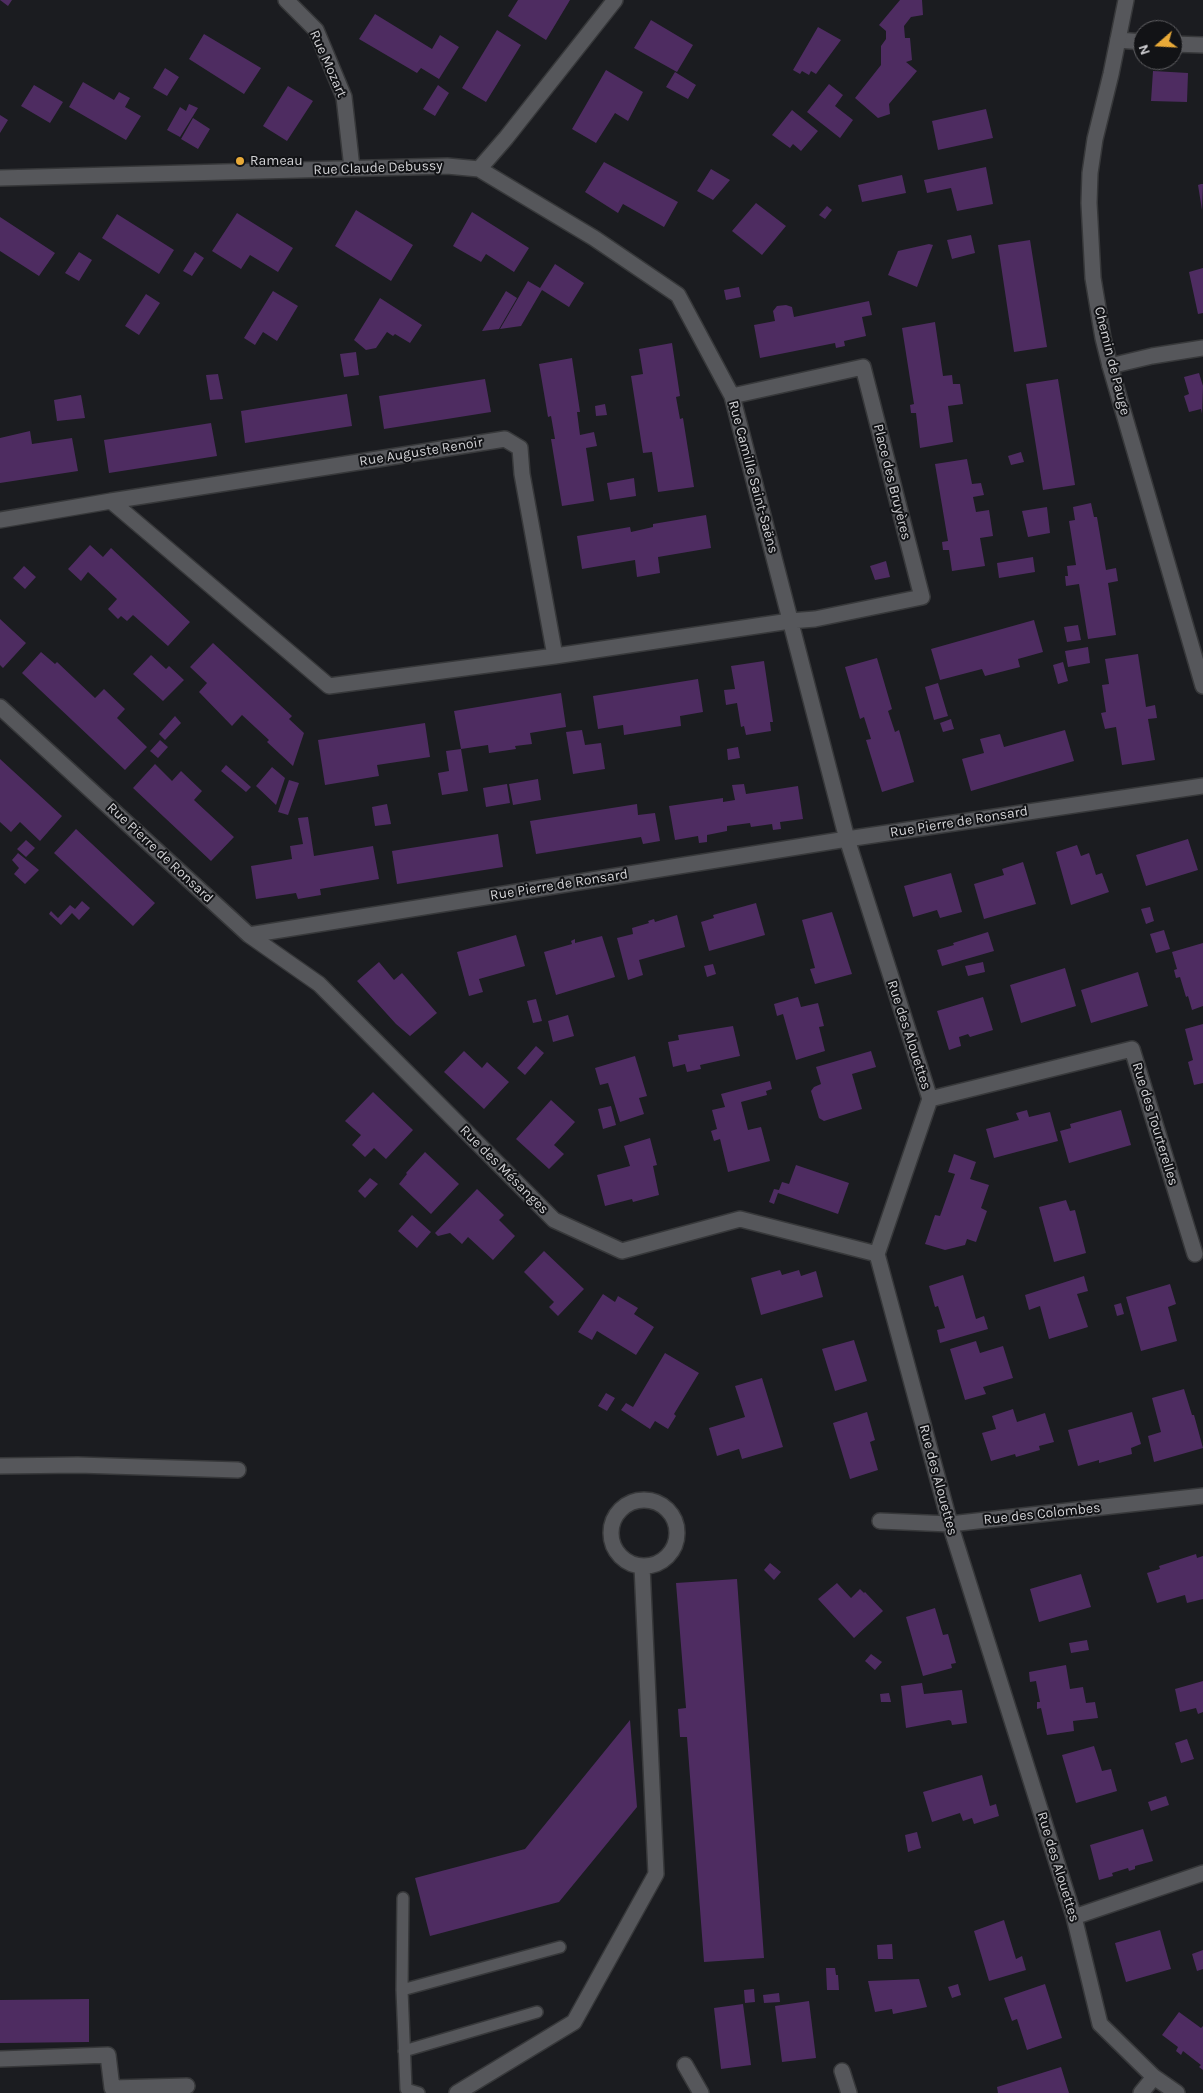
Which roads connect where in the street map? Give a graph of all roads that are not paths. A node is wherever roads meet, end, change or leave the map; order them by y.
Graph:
1 (286, 0) edge
2 (615, 0) edge
3 (1126, 0) edge
4 (1118, 40) junction
5 (1133, 41) edge
6 (1183, 44) edge
7 (1203, 45) edge
8 (352, 168) junction
9 (479, 169) junction
10 (0, 178) edge
11 (1203, 348) edge
12 (1110, 366) junction
13 (732, 396) junction
14 (112, 501) junction
15 (0, 520) edge
16 (790, 621) junction
17 (555, 656) junction
18 (1203, 686) edge
19 (0, 707) edge
20 (1203, 786) edge
21 (847, 839) junction
22 (248, 935) junction
23 (930, 1099) junction
24 (877, 1254) junction
25 (1195, 1254) dead end
26 (0, 1466) edge
27 (238, 1470) dead end
28 (1203, 1496) edge
29 (880, 1521) dead end
30 (950, 1524) junction
31 (642, 1566) junction
32 (1203, 1873) edge
33 (403, 1898) dead end
34 (1074, 1917) junction
35 (560, 1947) dead end
36 (402, 1990) junction
37 (537, 2012) dead end
38 (404, 2051) junction
39 (0, 2058) edge
40 (685, 2065) dead end
41 (842, 2071) dead end
42 (1154, 2077) junction
43 (187, 2086) dead end
44 (419, 2093) edge
45 (457, 2093) edge
46 (701, 2093) edge
47 (849, 2093) edge
48 (1141, 2093) edge
49 (1177, 2093) edge

1 - 8 street, Rue Mozart
2 - 9 street
3 - 4 street, Chemin de Pauge
4 - 5 street
4 - 12 street, Chemin de Pauge
6 - 7 street
8 - 9 street, Rue Claude Debussy
8 - 10 street, Rue Claude Debussy
9 - 13 street, Rue Camille Saint-Saëns
11 - 12 street
12 - 18 street, Chemin de Pauge
13 - 16 street, Rue Camille Saint-Saëns
13 - 16 street, Place des Bruyères
14 - 15 street, Rue Auguste Renoir
14 - 17 street
14 - 17 street, Rue Auguste Renoir
16 - 17 street
16 - 21 street, Rue Camille Saint-Saëns
19 - 22 street, Rue Pierre de Ronsard
20 - 21 street, Rue Pierre de Ronsard
21 - 22 street, Rue Pierre de Ronsard
21 - 23 street, Rue des Alouettes
22 - 24 street, Rue des Mésanges
23 - 24 street, Rue des Alouettes
23 - 25 street, Rue des Tourterelles
24 - 30 street, Rue des Alouettes
26 - 27 street
28 - 30 street, Rue des Colombes
29 - 30 street, Rue des Colombes
30 - 34 street, Rue des Alouettes
31 - 31 street
31 - 45 street
32 - 34 street
33 - 36 lane
34 - 42 street, Rue des Alouettes
35 - 36 lane
36 - 38 lane
37 - 38 lane
38 - 44 lane
39 - 43 street
40 - 46 street
41 - 47 street
42 - 48 street
42 - 49 street, Rue des Alouettes

